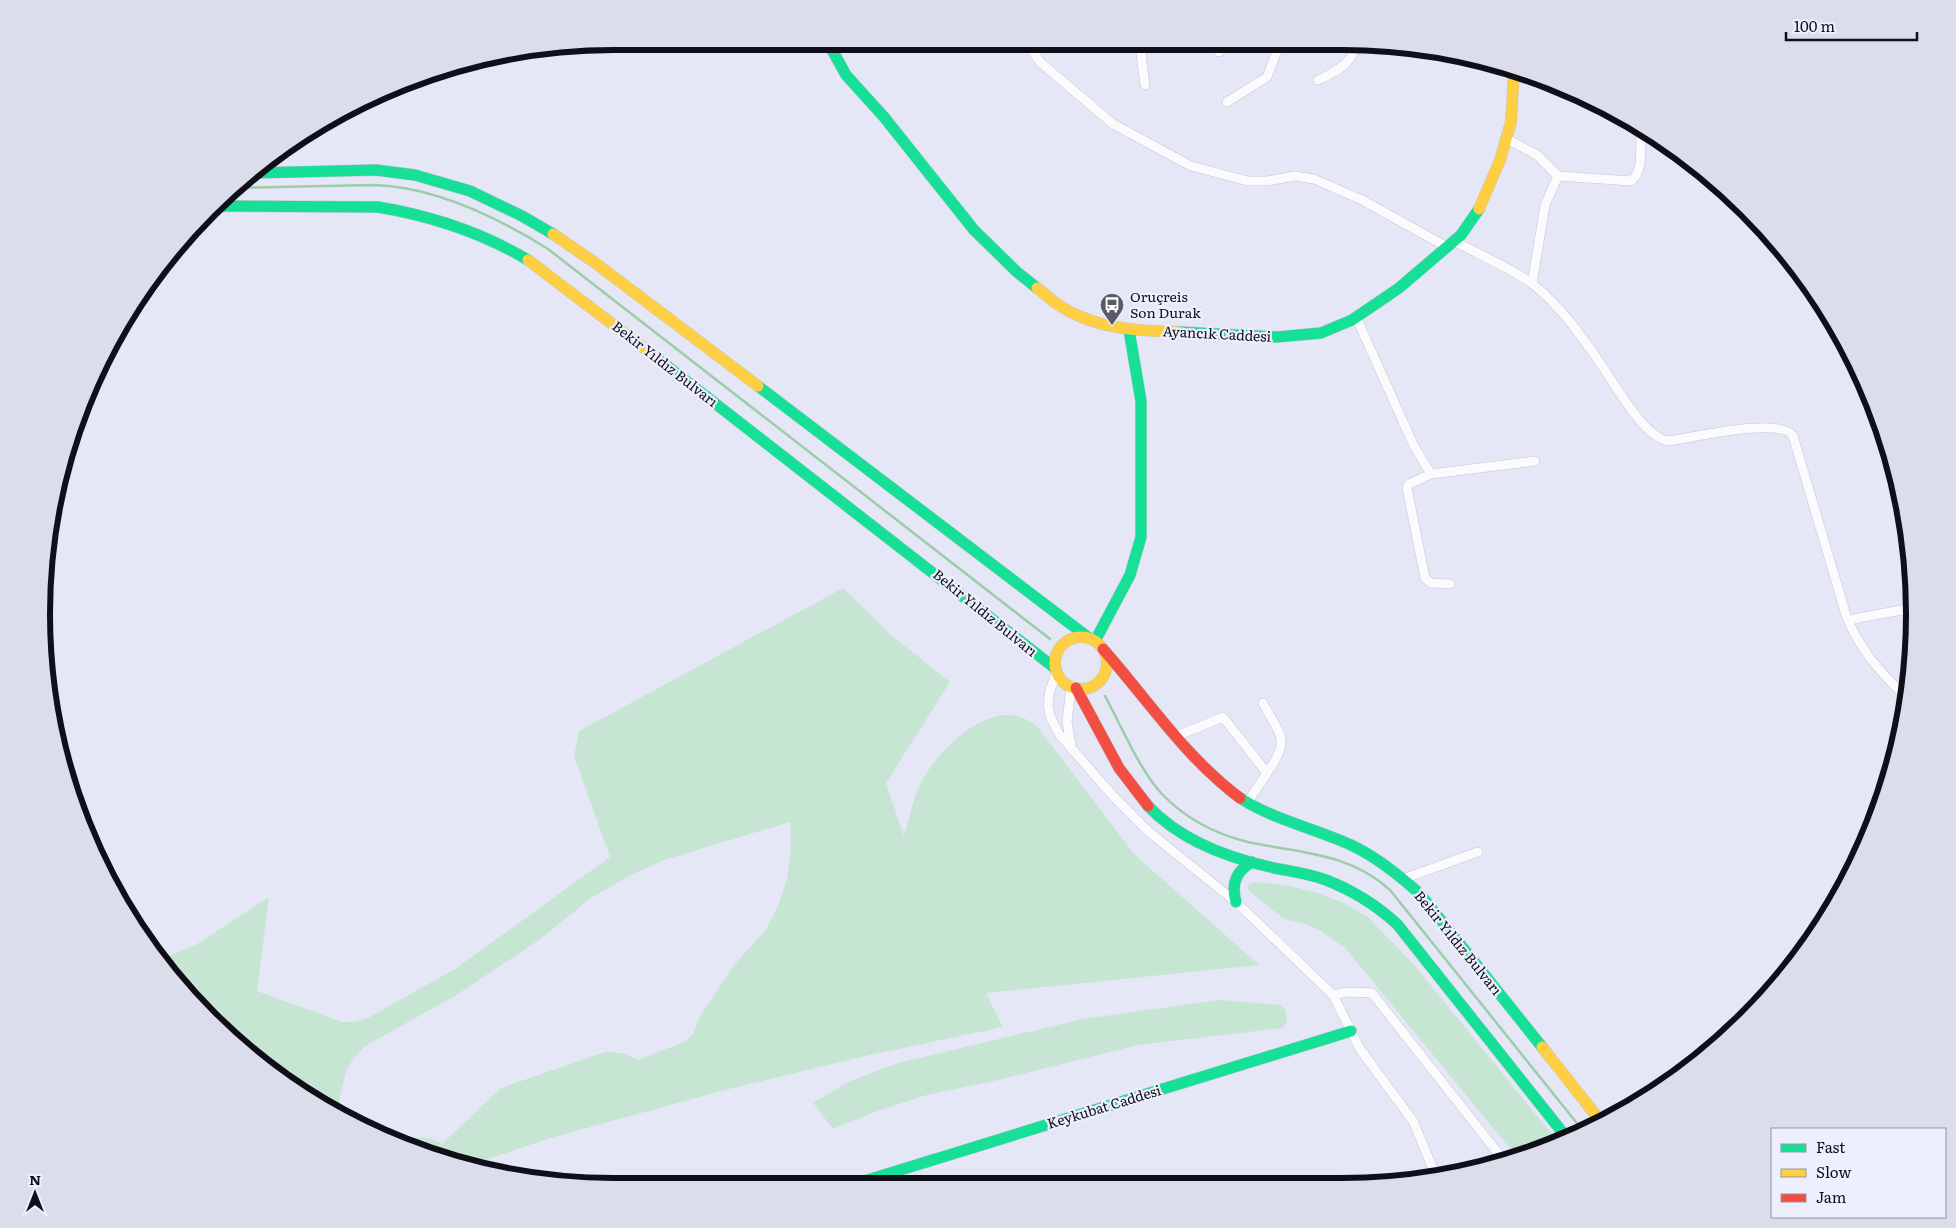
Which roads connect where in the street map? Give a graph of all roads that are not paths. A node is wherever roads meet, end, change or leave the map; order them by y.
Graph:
1 (832, 50) edge
2 (1032, 50) edge
3 (1141, 50) edge
4 (1278, 50) edge
5 (1354, 50) edge
6 (1514, 77) edge
7 (1318, 80) dead end
8 (1145, 85) dead end
9 (1228, 102) dead end
10 (1641, 136) edge
11 (1506, 139) junction
12 (264, 173) edge
13 (1558, 176) junction
14 (225, 206) edge
15 (1450, 244) junction
16 (1532, 284) junction
17 (1356, 317) junction
18 (1130, 330) junction
19 (1535, 461) dead end
20 (1431, 474) junction
21 (1450, 584) dead end
22 (1906, 609) edge
23 (1848, 620) junction
24 (1096, 643) junction
25 (1057, 670) junction
26 (1074, 687) junction
27 (1900, 691) edge
28 (1263, 703) dead end
29 (1177, 736) junction
30 (1074, 750) junction
31 (1267, 773) junction
32 (1247, 803) junction
33 (1478, 852) dead end
34 (1252, 862) junction
35 (1403, 879) junction
36 (1236, 902) junction
37 (1333, 995) junction
38 (1351, 1031) junction
39 (1597, 1117) edge
40 (1563, 1133) edge
41 (1500, 1155) edge
42 (1434, 1170) edge
43 (874, 1178) edge

1 - 18 main road, Ayancık Caddesi
2 - 15 street
3 - 8 street
4 - 9 street
5 - 7 street
6 - 11 main road, Ayancık Caddesi
10 - 13 street
11 - 13 street
11 - 15 main road, Ayancık Caddesi
12 - 24 main road, Bekir Yıldız Bulvarı
13 - 16 street
14 - 25 main road, Bekir Yıldız Bulvarı
15 - 16 street
15 - 17 main road, Ayancık Caddesi
16 - 23 street
17 - 18 main road, Ayancık Caddesi
17 - 20 street
18 - 24 main road
19 - 20 street
20 - 21 street
22 - 23 street
23 - 27 street
24 - 25 main road
24 - 26 main road
24 - 29 main road, Bekir Yıldız Bulvarı
25 - 26 main road
25 - 30 street
26 - 30 street
26 - 34 main road
28 - 31 street
29 - 31 street
29 - 32 main road, Bekir Yıldız Bulvarı
30 - 36 street
31 - 32 street
32 - 35 main road, Bekir Yıldız Bulvarı
33 - 35 street
34 - 36 main road
34 - 40 main road
35 - 39 main road, Bekir Yıldız Bulvarı
36 - 37 street
37 - 38 street
37 - 41 street
38 - 42 street
38 - 43 main road, Keykubat Caddesi

